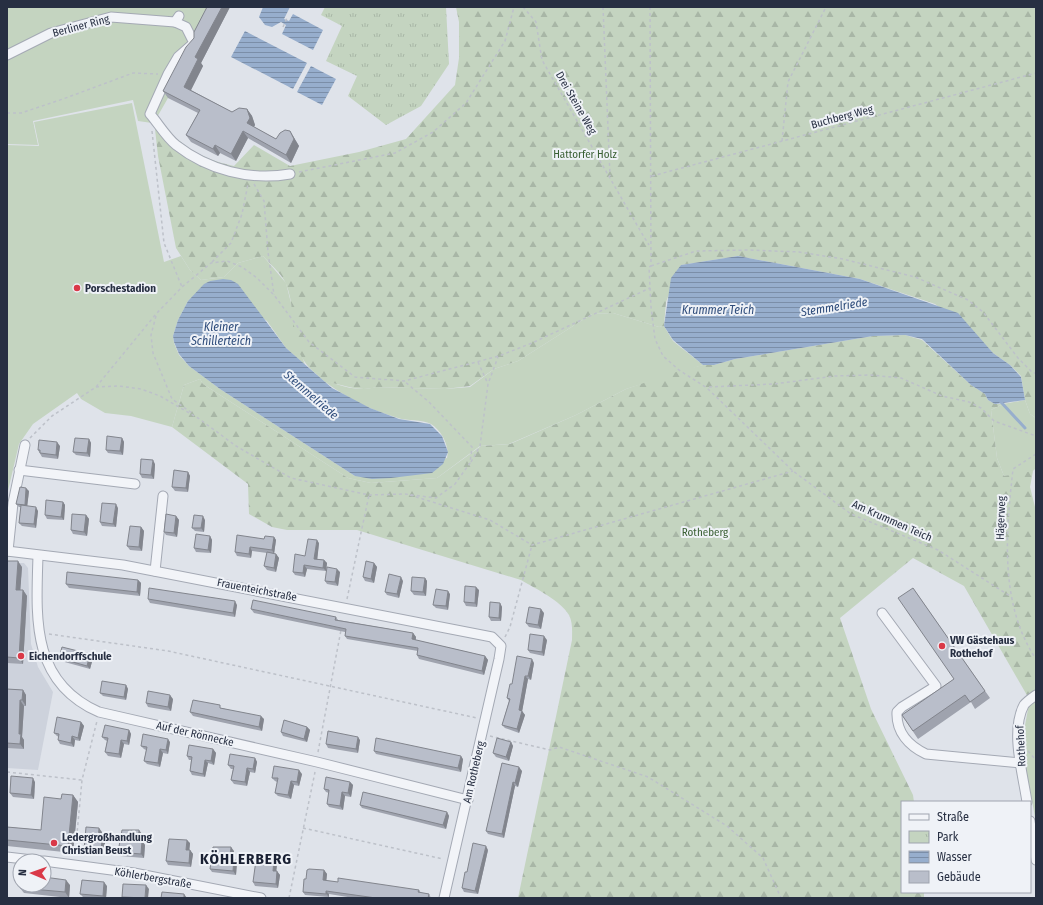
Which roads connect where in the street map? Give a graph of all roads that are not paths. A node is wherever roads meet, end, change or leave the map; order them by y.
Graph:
1 (7, 55) edge
2 (290, 174) road end
3 (24, 445) road end
4 (19, 470) junction
5 (135, 484) dead end
6 (163, 496) dead end
7 (7, 551) edge
8 (38, 556) junction
9 (155, 571) junction
10 (882, 613) dead end
11 (501, 646) joint
12 (1036, 695) edge
13 (1020, 763) junction
14 (468, 800) junction
15 (1027, 801) edge
16 (1031, 828) edge
17 (1036, 860) edge
18 (52, 862) edge
19 (261, 898) edge
20 (444, 898) edge

1 - 2 street, Berliner Ring
3 - 4 street
4 - 5 street
4 - 7 street
6 - 9 street
7 - 8 street, Frauenteichstraße
8 - 9 street, Frauenteichstraße
8 - 14 street, Auf der Rönnecke
9 - 11 street, Frauenteichstraße
10 - 13 street
11 - 14 street, Am Rotheberg
12 - 13 street, Rothehof
13 - 15 street, Rothehof
14 - 20 street, Am Rotheberg
16 - 17 street
18 - 19 street, Köhlerbergstraße

